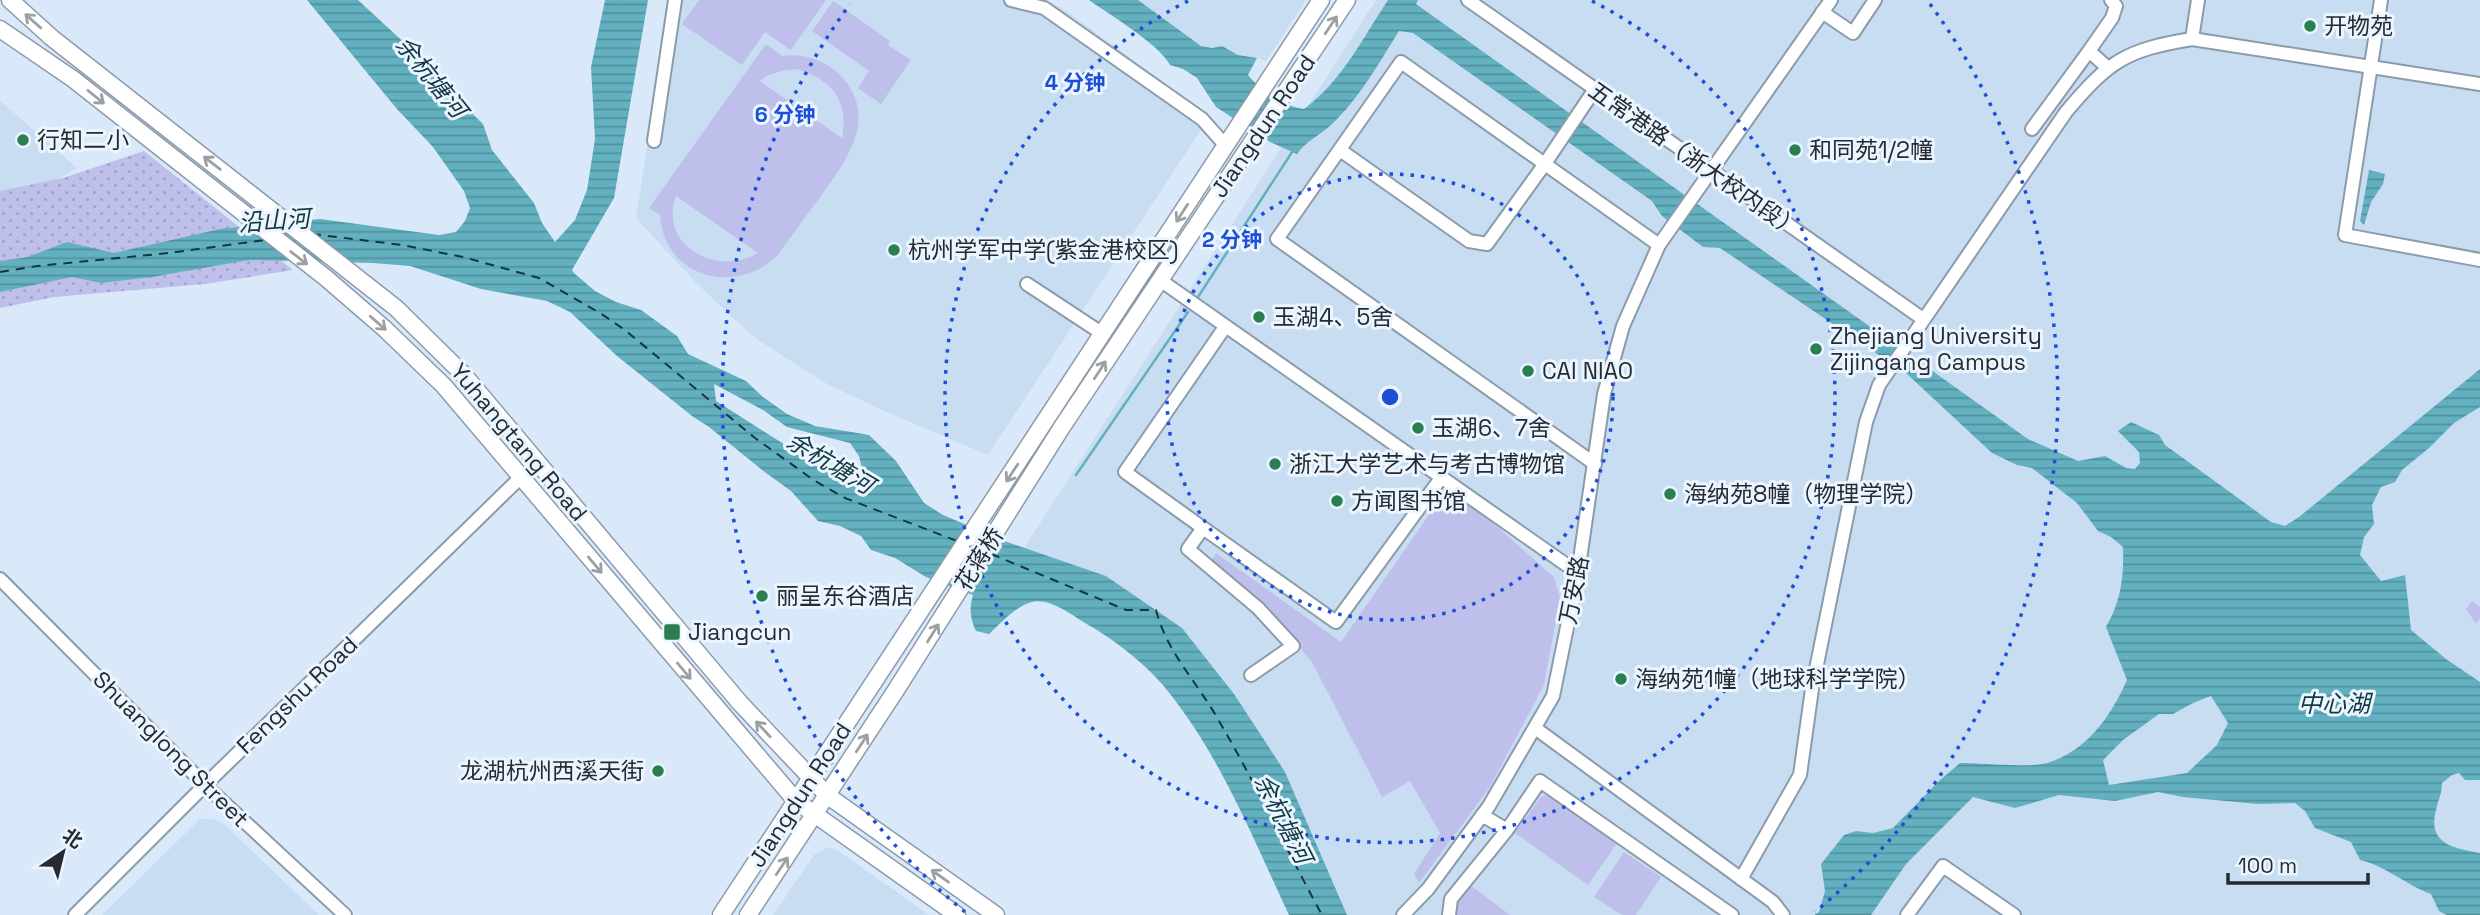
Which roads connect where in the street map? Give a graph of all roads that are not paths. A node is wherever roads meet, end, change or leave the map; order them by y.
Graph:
1 (10, 0) edge
2 (675, 0) edge
3 (1011, 0) edge
4 (1321, 0) edge
5 (1347, 0) edge
6 (1468, 0) edge
7 (1831, 0) edge
8 (1875, 0) edge
9 (2111, 0) edge
10 (2198, 0) edge
11 (2381, 0) edge
12 (1822, 12) junction
13 (0, 29) edge
14 (2192, 39) junction
15 (2089, 51) junction
16 (2371, 67) junction
17 (2108, 68) junction
18 (2480, 84) edge
19 (1595, 89) junction
20 (2032, 129) dead end
21 (654, 141) dead end
22 (1229, 141) junction
23 (1340, 150) junction
24 (1544, 165) junction
25 (1710, 171) junction
26 (1660, 246) junction
27 (2480, 260) edge
28 (1160, 280) junction
29 (1027, 284) dead end
30 (1923, 319) junction
31 (1225, 327) junction
32 (1103, 334) junction
33 (1049, 416) joint
34 (1062, 427) joint
35 (1595, 464) junction
36 (522, 477) junction
37 (1441, 478) junction
38 (1203, 528) junction
39 (1578, 573) junction
40 (0, 579) edge
41 (1251, 675) dead end
42 (879, 676) joint
43 (896, 690) joint
44 (1535, 728) junction
45 (810, 779) junction
46 (205, 785) junction
47 (828, 796) junction
48 (796, 801) junction
49 (1482, 815) junction
50 (815, 816) junction
51 (1507, 830) junction
52 (1741, 879) junction
53 (75, 915) edge
54 (345, 915) edge
55 (720, 915) edge
56 (748, 915) edge
57 (957, 915) edge
58 (996, 915) edge
59 (1403, 915) edge
60 (1449, 915) edge
61 (1732, 915) edge
62 (1783, 915) edge
63 (1908, 915) edge
64 (2014, 915) edge

45 -> 1 main road, Yuhangtang Road
2 - 21 street
3 - 22 street
4 - 22 main road, Jiangdun Road
28 -> 5 main road, Jiangdun Road
6 - 19 street, 五常港路（浙大校内段）
7 - 12 street, 万安路
8 - 12 street
9 - 15 street
10 - 14 street
11 - 16 street
12 - 25 street, 万安路
13 -> 36 main road, Yuhangtang Road
14 - 16 street
14 - 17 street
15 - 17 street
15 - 20 street
16 - 18 street
16 - 27 street
17 - 30 street
19 - 24 street
19 - 25 street, 五常港路（浙大校内段）
22 -> 32 main road, Jiangdun Road
23 - 24 street
23 - 24 street
23 - 35 street
24 - 26 street
25 - 26 street, 万安路
25 - 30 street, 五常港路（浙大校内段）
26 - 35 street, 万安路
28 - 31 street
34 -> 28 main road, Jiangdun Road
29 - 32 street
30 - 52 street
31 - 37 street
31 - 38 street
32 - 33 main road, Jiangdun Road
33 -> 42 main road, 花蒋桥
43 -> 34 main road, 花蒋桥
35 - 39 street, 万安路
36 - 46 street, Fengshu Road
36 -> 48 main road, Yuhangtang Road
37 - 38 street
37 - 39 street
38 - 41 street
39 - 44 street, 万安路
40 - 46 street, Shuanglong Street
42 - 45 main road, Jiangdun Road
47 -> 43 main road, Jiangdun Road
44 - 49 street, 万安路
44 - 52 street
45 - 47 main road, Yuhangtang Road
45 - 48 main road, Jiangdun Road
46 - 53 street, Fengshu Road
46 - 54 street, Shuanglong Street
47 - 50 main road, Jiangdun Road
58 -> 47 main road, Yuhangtang Road
48 - 50 main road, Yuhangtang Road
48 - 55 main road, Jiangdun Road
49 - 51 street
49 - 59 street, 万安路
56 -> 50 main road, Jiangdun Road
50 - 57 main road, Yuhangtang Road
51 - 60 street
51 - 61 street
52 - 62 street
63 - 64 street

